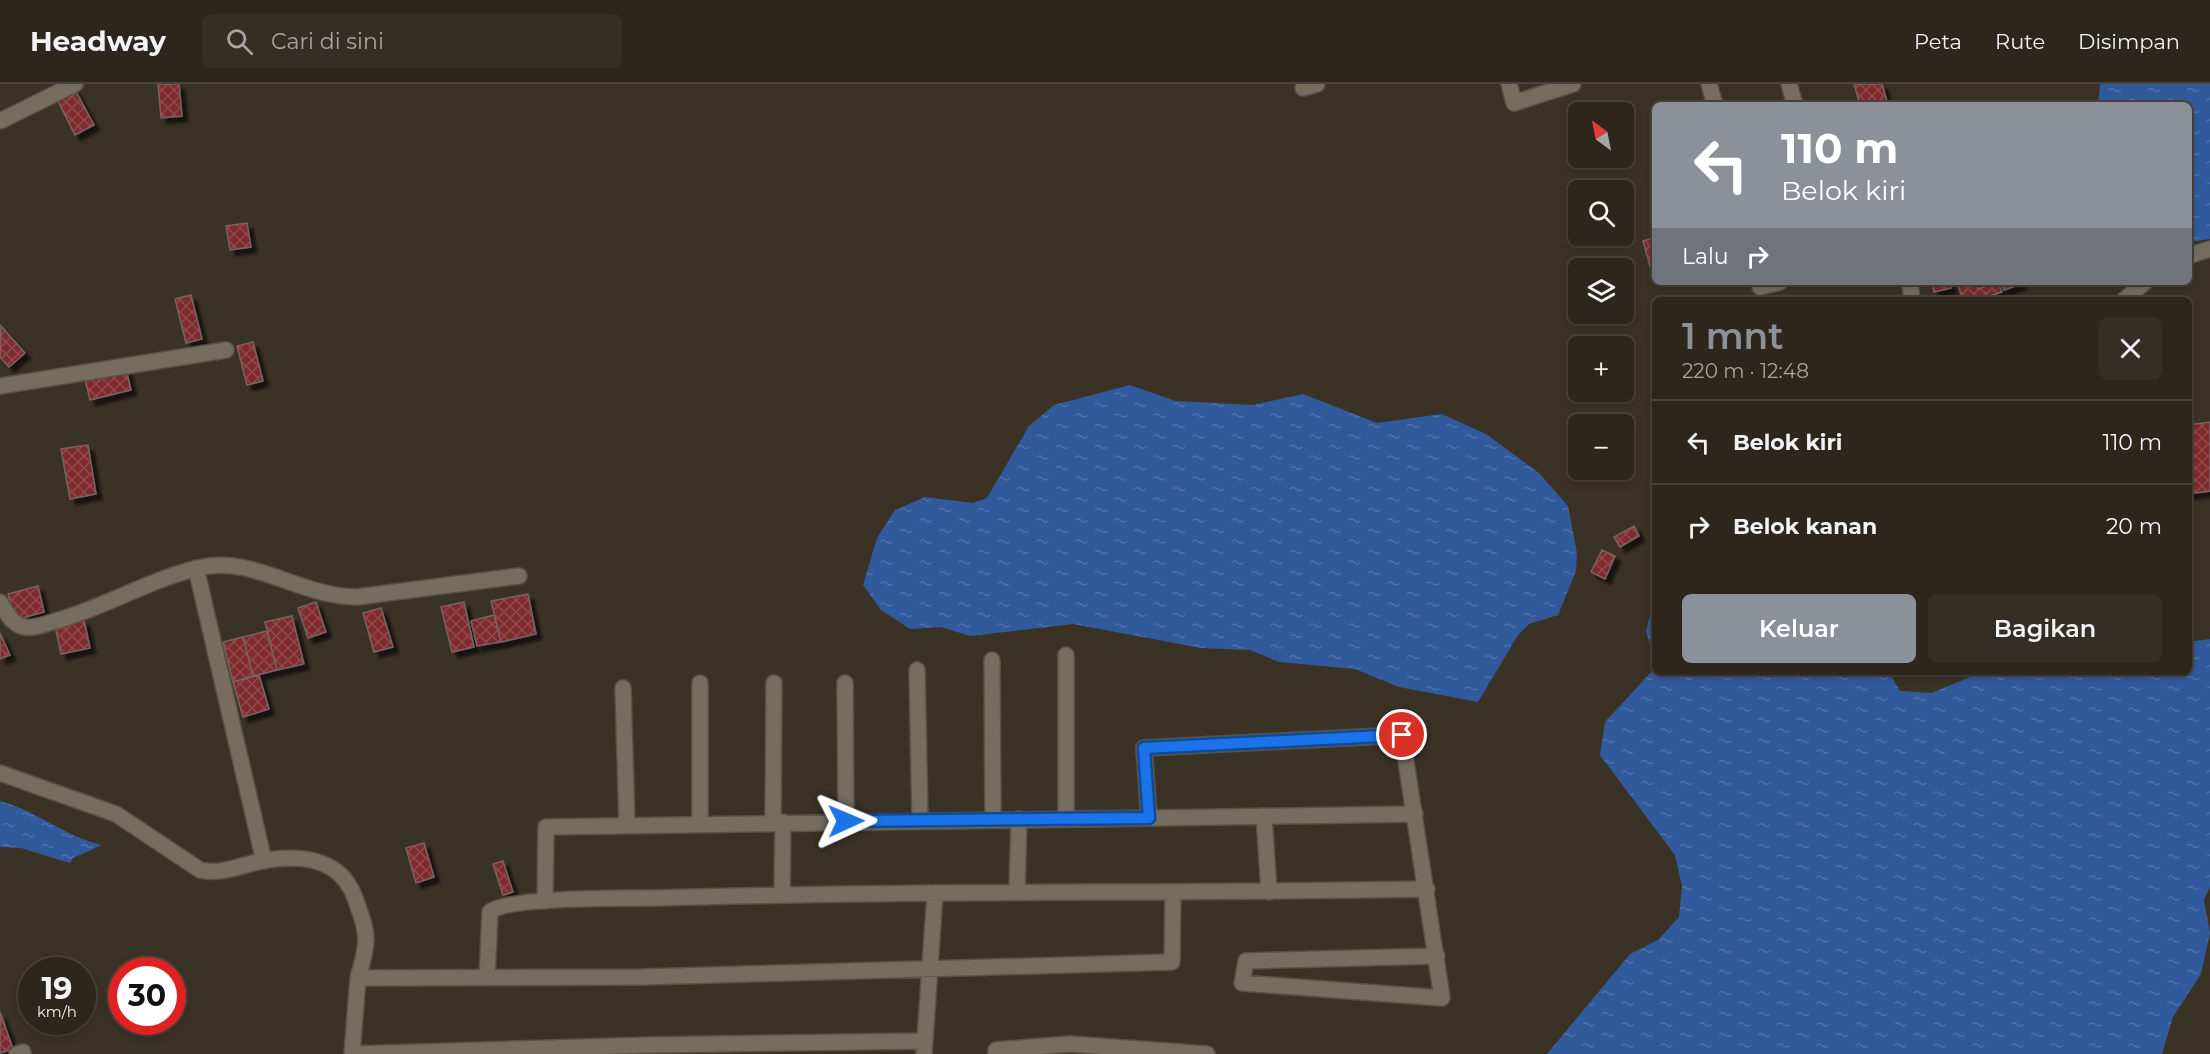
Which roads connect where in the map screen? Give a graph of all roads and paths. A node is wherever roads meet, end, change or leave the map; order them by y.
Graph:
1 (75, 84) edge
2 (1509, 84) edge
3 (1573, 84) edge
4 (1709, 84) edge
5 (1789, 84) edge
6 (1713, 102) edge
7 (1794, 102) edge
8 (0, 121) edge
9 (2210, 249) edge
10 (2192, 255) edge
11 (2142, 285) edge
12 (2128, 297) edge
13 (226, 350) dead end
14 (0, 386) edge
15 (196, 568) junction
16 (519, 576) dead end
17 (0, 602) edge
18 (1066, 655) dead end
19 (992, 660) dead end
20 (917, 670) dead end
21 (700, 683) dead end
22 (774, 683) dead end
23 (845, 683) dead end
24 (624, 688) dead end
25 (0, 773) edge
26 (1415, 814) junction
27 (1264, 816) junction
28 (1149, 818) junction
29 (1019, 819) junction
30 (1066, 819) junction
31 (920, 820) junction
32 (993, 820) junction
33 (846, 821) junction
34 (778, 822) junction
35 (700, 823) junction
36 (627, 824) junction
37 (264, 861) junction
38 (1426, 889) junction
39 (1017, 892) junction
40 (1173, 892) junction
41 (1269, 892) junction
42 (935, 893) junction
43 (782, 894) junction
44 (545, 901) junction
45 (1437, 956) junction
46 (930, 969) junction
47 (358, 978) junction
48 (487, 978) junction
49 (925, 1047) edge
50 (1070, 1049) edge
51 (1143, 1052) edge
52 (352, 1054) edge
53 (996, 1054) edge
54 (1208, 1054) edge

1 - 8 street
2 - 3 street
4 - 6 street
5 - 7 street
9 - 10 street
11 - 12 street
13 - 14 street
15 - 16 street
15 - 17 street
15 - 37 street
18 - 30 street
19 - 32 street
20 - 31 street
21 - 35 street
22 - 34 street
23 - 33 street
24 - 36 street
25 - 37 street
26 - 27 street
26 - 28 street
26 - 38 street
27 - 28 street
27 - 41 street
28 - 30 street
29 - 30 street
29 - 32 street
29 - 39 street
31 - 32 street
31 - 33 street
33 - 34 street
34 - 35 street
34 - 43 street
35 - 36 street
36 - 44 street
37 - 47 street
38 - 41 street
38 - 45 street
39 - 40 street
39 - 42 street
40 - 41 street
40 - 46 street
42 - 43 street
42 - 46 street
43 - 44 street
44 - 48 street
45 - 45 street
46 - 48 street
46 - 49 street
47 - 48 street
47 - 52 street
49 - 52 street
50 - 51 street
50 - 53 street
51 - 54 street

